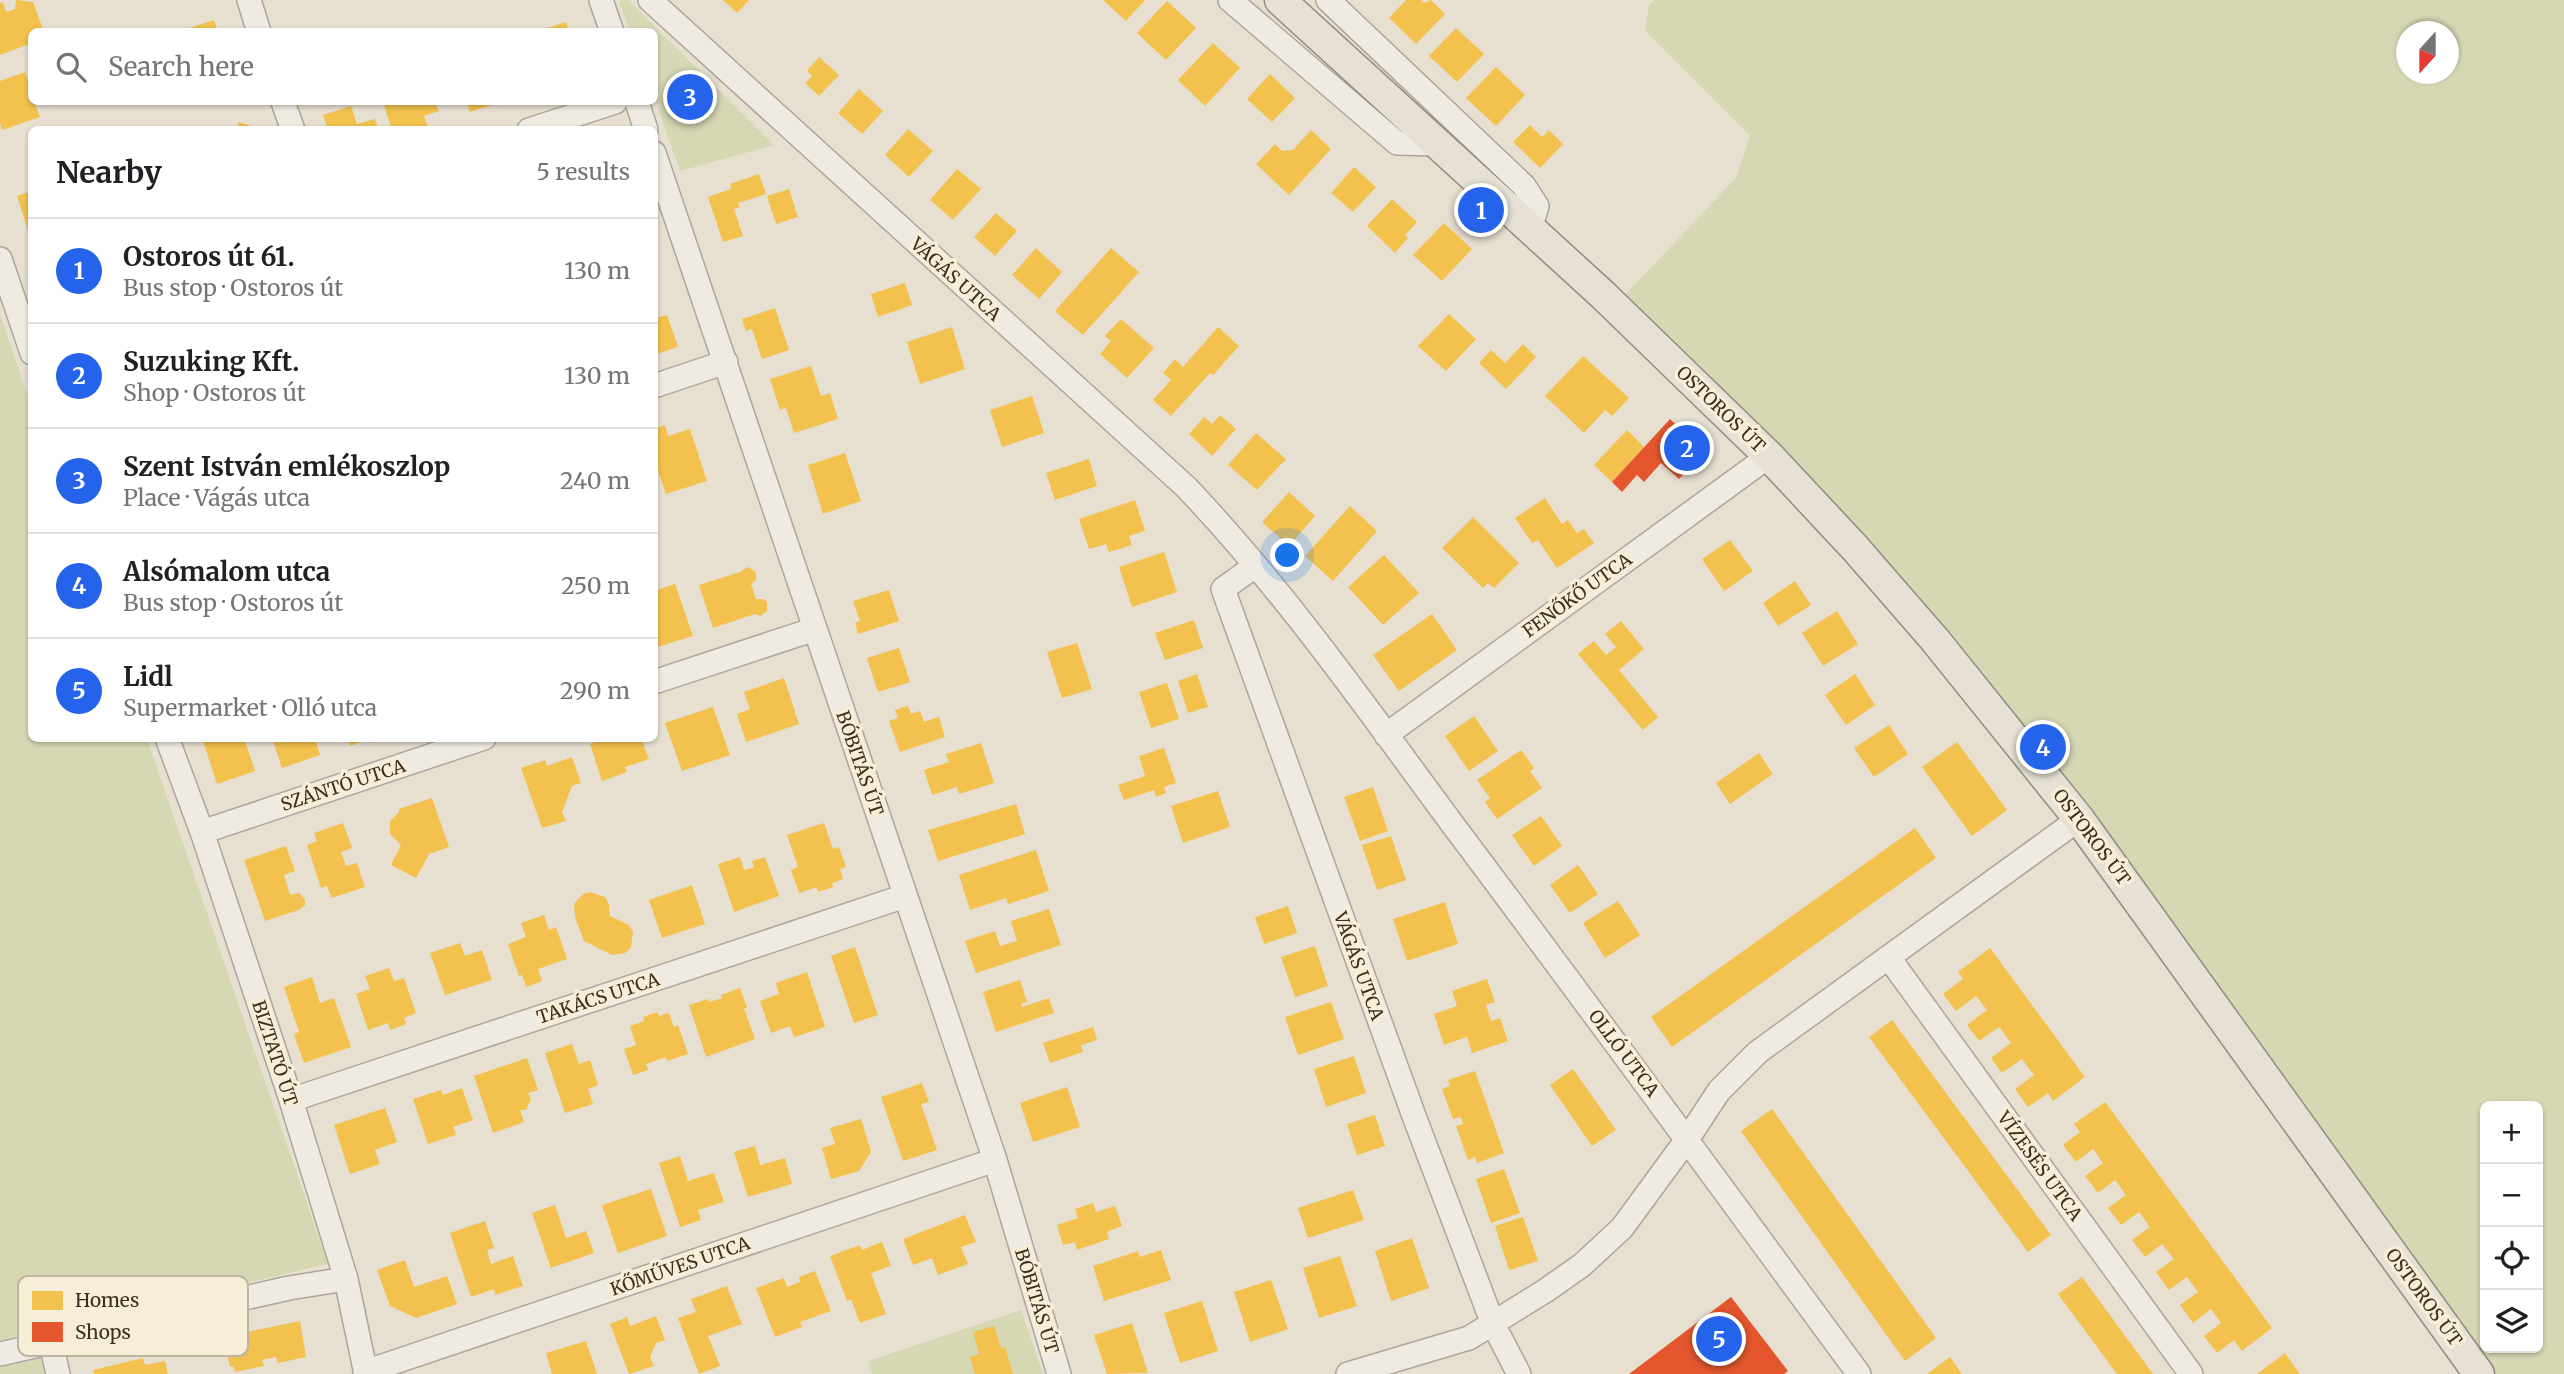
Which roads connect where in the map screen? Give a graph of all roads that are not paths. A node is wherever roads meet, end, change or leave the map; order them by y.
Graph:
1 (248, 0) edge
2 (601, 0) edge
3 (650, 0) edge
4 (1230, 0) edge
5 (1280, 0) edge
6 (1328, 0) edge
7 (258, 28) edge
8 (611, 28) edge
9 (284, 105) edge
10 (606, 105) edge
11 (638, 105) edge
12 (292, 126) edge
13 (541, 126) edge
14 (645, 126) edge
15 (1435, 144) junction
16 (658, 165) edge
17 (1530, 229) junction
18 (0, 259) edge
19 (22, 295) edge
20 (28, 330) edge
21 (726, 362) junction
22 (658, 385) edge
23 (1769, 456) junction
24 (1255, 566) junction
25 (815, 629) junction
26 (658, 681) edge
27 (1386, 735) junction
28 (168, 742) edge
29 (472, 742) edge
30 (2079, 819) junction
31 (202, 832) junction
32 (905, 896) junction
33 (1889, 958) junction
34 (291, 1100) junction
35 (1688, 1139) junction
36 (995, 1160) junction
37 (346, 1279) junction
38 (248, 1297) edge
39 (1493, 1324) junction
40 (18, 1350) edge
41 (0, 1354) edge
42 (54, 1356) edge
43 (365, 1373) edge
44 (58, 1374) edge
45 (1059, 1374) edge
46 (1348, 1374) edge
47 (1519, 1374) edge
48 (1859, 1374) edge
49 (2191, 1374) edge
50 (2479, 1374) edge

1 - 7 street
2 - 8 street
3 - 24 street, VÁGÁS UTCA
4 - 15 street
5 - 15 main road, OSTOROS ÚT
6 - 17 street
9 - 12 street
10 - 13 street
11 - 14 street
15 - 17 main road, OSTOROS ÚT
16 - 21 street, BÓBITÁS ÚT
17 - 23 main road, OSTOROS ÚT
18 - 19 street
19 - 20 street
21 - 22 street
21 - 25 street, BÓBITÁS ÚT
23 - 27 street, FENŐKŐ UTCA
23 - 30 main road, OSTOROS ÚT
24 - 27 street, VÁGÁS UTCA
24 - 39 street, VÁGÁS UTCA
25 - 26 street
25 - 32 street, BÓBITÁS ÚT
27 - 35 street, OLLÓ UTCA
28 - 31 street, BIZTATÓ ÚT
29 - 31 street, SZÁNTÓ UTCA
30 - 33 street
30 - 50 main road, OSTOROS ÚT
31 - 34 street, BIZTATÓ ÚT
32 - 34 street, TAKÁCS UTCA
32 - 36 street, BÓBITÁS ÚT
33 - 35 street
33 - 49 street, VÍZESÉS UTCA
34 - 37 street, BIZTATÓ ÚT
35 - 39 street
35 - 48 street, OLLÓ UTCA
36 - 43 street, KŐMŰVES UTCA
36 - 45 street, BÓBITÁS ÚT
37 - 38 street
37 - 43 street, BIZTATÓ ÚT
39 - 46 street
39 - 47 street, VÁGÁS UTCA
40 - 41 street
42 - 44 street

